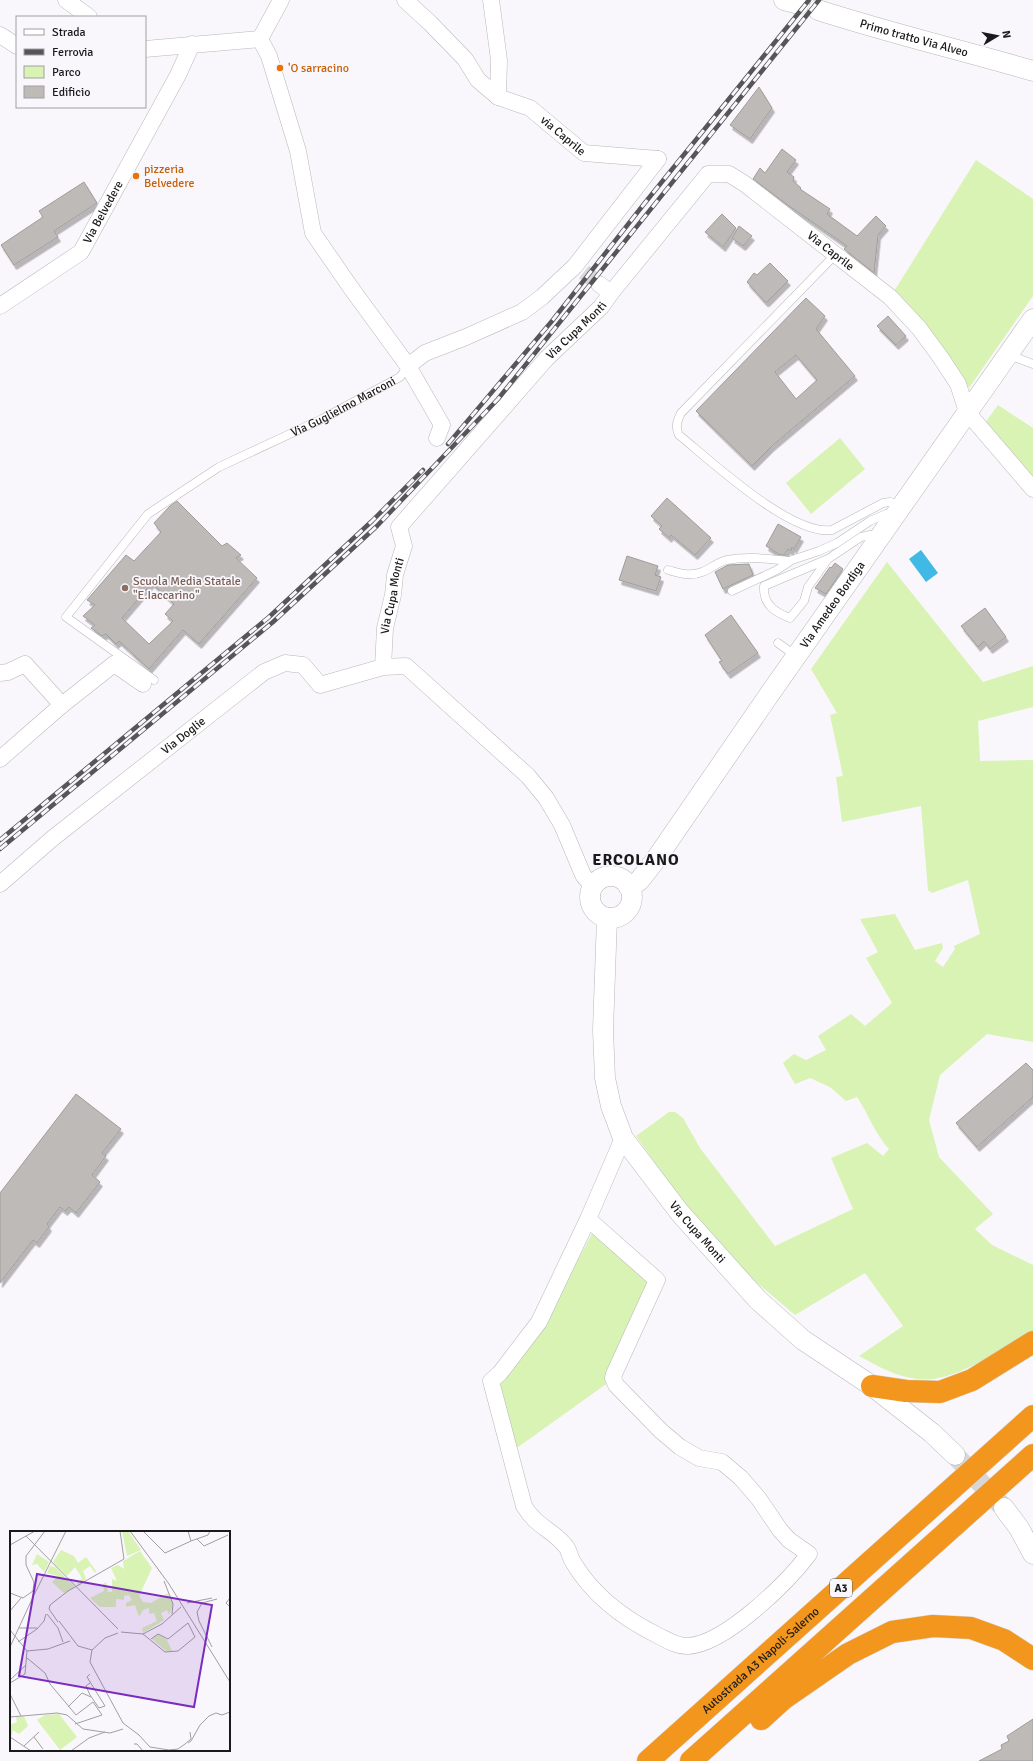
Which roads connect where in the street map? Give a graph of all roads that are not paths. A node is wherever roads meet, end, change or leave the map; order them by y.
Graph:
1 (66, 0) edge
2 (281, 0) edge
3 (405, 0) edge
4 (491, 0) edge
5 (818, 10) dead end
6 (88, 16) edge
7 (0, 35) edge
8 (260, 39) junction
9 (192, 44) junction
10 (16, 45) edge
11 (146, 50) edge
12 (1033, 71) edge
13 (498, 97) junction
14 (835, 255) junction
15 (605, 289) joint
16 (0, 306) edge
17 (1033, 319) edge
18 (1008, 355) junction
19 (1033, 364) edge
20 (408, 366) junction
21 (967, 412) junction
22 (437, 438) dead end
23 (1033, 489) edge
24 (900, 510) junction
25 (880, 538) junction
26 (828, 559) junction
27 (789, 562) junction
28 (668, 570) dead end
29 (732, 591) dead end
30 (778, 643) dead end
31 (796, 656) junction
32 (383, 667) junction
33 (0, 672) edge
34 (149, 682) joint
35 (62, 705) junction
36 (0, 758) edge
37 (0, 884) edge
38 (592, 886) junction
39 (629, 886) junction
40 (607, 918) junction
41 (623, 1138) junction
42 (588, 1219) junction
43 (1033, 1342) edge
44 (872, 1386) junction
45 (1033, 1416) edge
46 (955, 1455) tunnel mouth
47 (1033, 1455) edge
48 (1004, 1508) tunnel mouth
49 (1033, 1554) edge
50 (1033, 1659) edge
51 (648, 1761) edge
52 (691, 1761) edge
53 (712, 1761) edge

1 - 6 street
2 - 8 street
3 - 13 street, via Caprile
4 - 13 street
5 - 12 street, Primo tratto Via Alveo
7 - 10 street
8 - 9 street
8 - 20 street
9 - 11 street
9 - 16 street, Via Belvedere
13 - 20 street, via Caprile
14 - 15 street, Via Caprile
14 - 21 street, Via Caprile
14 - 24 lane
15 - 32 street, Via Cupa Monti
17 - 18 street, Via Amedeo Bordiga
18 - 19 lane
18 - 21 street, Via Amedeo Bordiga
20 - 22 street
20 - 34 lane, Via Guglielmo Marconi
21 - 23 street, Via Caprile
21 - 24 street, Via Amedeo Bordiga
24 - 25 street, Via Amedeo Bordiga
24 - 27 lane
25 - 26 lane
25 - 31 street, Via Amedeo Bordiga
26 - 26 lane
27 - 28 lane
27 - 29 lane
30 - 31 lane
31 - 39 street, Via Amedeo Bordiga
32 - 37 street, Via Doglie
32 - 38 street
33 - 35 street
34 - 35 street
35 - 36 street
38 - 39 street
38 - 40 street
39 - 40 street
40 - 41 street, Via Cupa Monti
41 - 42 street
41 - 44 street, Via Cupa Monti
42 - 42 street
43 - 44 highway
44 - 46 street, Via Cupa Monti
45 - 51 highway, Autostrada A3 Napoli-Salerno / A3
47 - 52 highway, A3
48 - 49 street
50 - 53 highway

